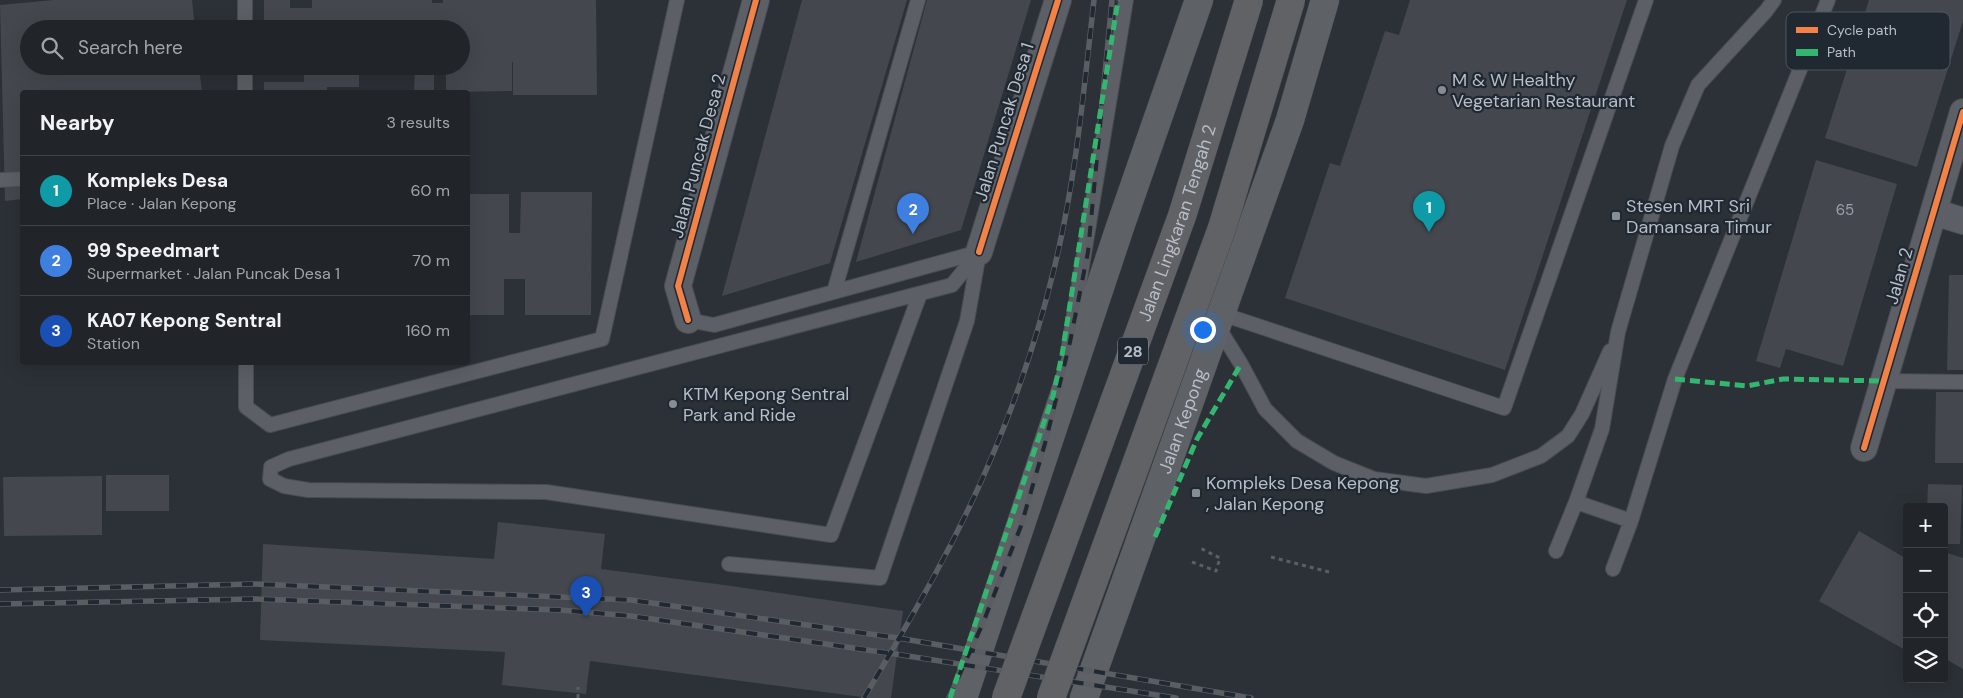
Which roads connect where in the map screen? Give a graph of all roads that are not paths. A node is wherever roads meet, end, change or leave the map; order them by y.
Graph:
1 (245, 0) edge
2 (677, 0) edge
3 (756, 0) edge
4 (918, 0) edge
5 (1058, 0) edge
6 (1126, 0) edge
7 (1199, 0) edge
8 (1249, 0) edge
9 (1291, 0) edge
10 (1325, 0) edge
11 (1344, 0) edge
12 (1646, 0) edge
13 (1774, 0) edge
14 (1828, 0) edge
15 (1823, 12) edge
16 (245, 20) edge
17 (1800, 70) edge
18 (245, 75) edge
19 (245, 90) edge
20 (1963, 112) edge
21 (1290, 120) junction
22 (20, 179) edge
23 (0, 180) edge
24 (1934, 212) junction
25 (1963, 221) edge
26 (979, 252) junction
27 (834, 292) junction
28 (920, 294) junction
29 (688, 320) joint
30 (1220, 321) junction
31 (1618, 332) junction
32 (246, 365) edge
33 (1884, 381) junction
34 (1963, 382) edge
35 (1059, 410) junction
36 (1864, 448) dead end
37 (1576, 502) junction
38 (1631, 521) junction
39 (1556, 552) dead end
40 (728, 564) dead end
41 (1613, 569) dead end
42 (963, 698) edge
43 (1006, 698) edge
44 (1051, 698) edge
45 (1084, 698) edge

1 - 16 lane
2 - 32 lane
3 - 29 street, Jalan Puncak Desa 2
4 - 27 lane
5 - 26 street, Jalan Puncak Desa 1
6 - 35 lane
7 - 35 main road
8 - 43 highway, Jalan Lingkaran Tengah 2 / 28, bridge
9 - 44 highway, 28, bridge
10 - 21 main road, Jalan Kepong
11 - 21 main road
12 - 30 lane
13 - 31 lane
14 - 15 lane
17 - 38 lane
18 - 19 lane
20 - 24 street, Jalan 2
21 - 30 main road, Jalan Kepong
22 - 23 lane
24 - 25 street
24 - 33 street, Jalan 2
26 - 27 lane
26 - 28 lane
26 - 40 lane
27 - 29 lane
28 - 28 lane
30 - 31 lane
30 - 45 main road, Jalan Kepong
31 - 37 lane
33 - 34 lane
33 - 36 street, Jalan 2
35 - 42 main road
37 - 38 lane
37 - 39 lane
38 - 41 lane

